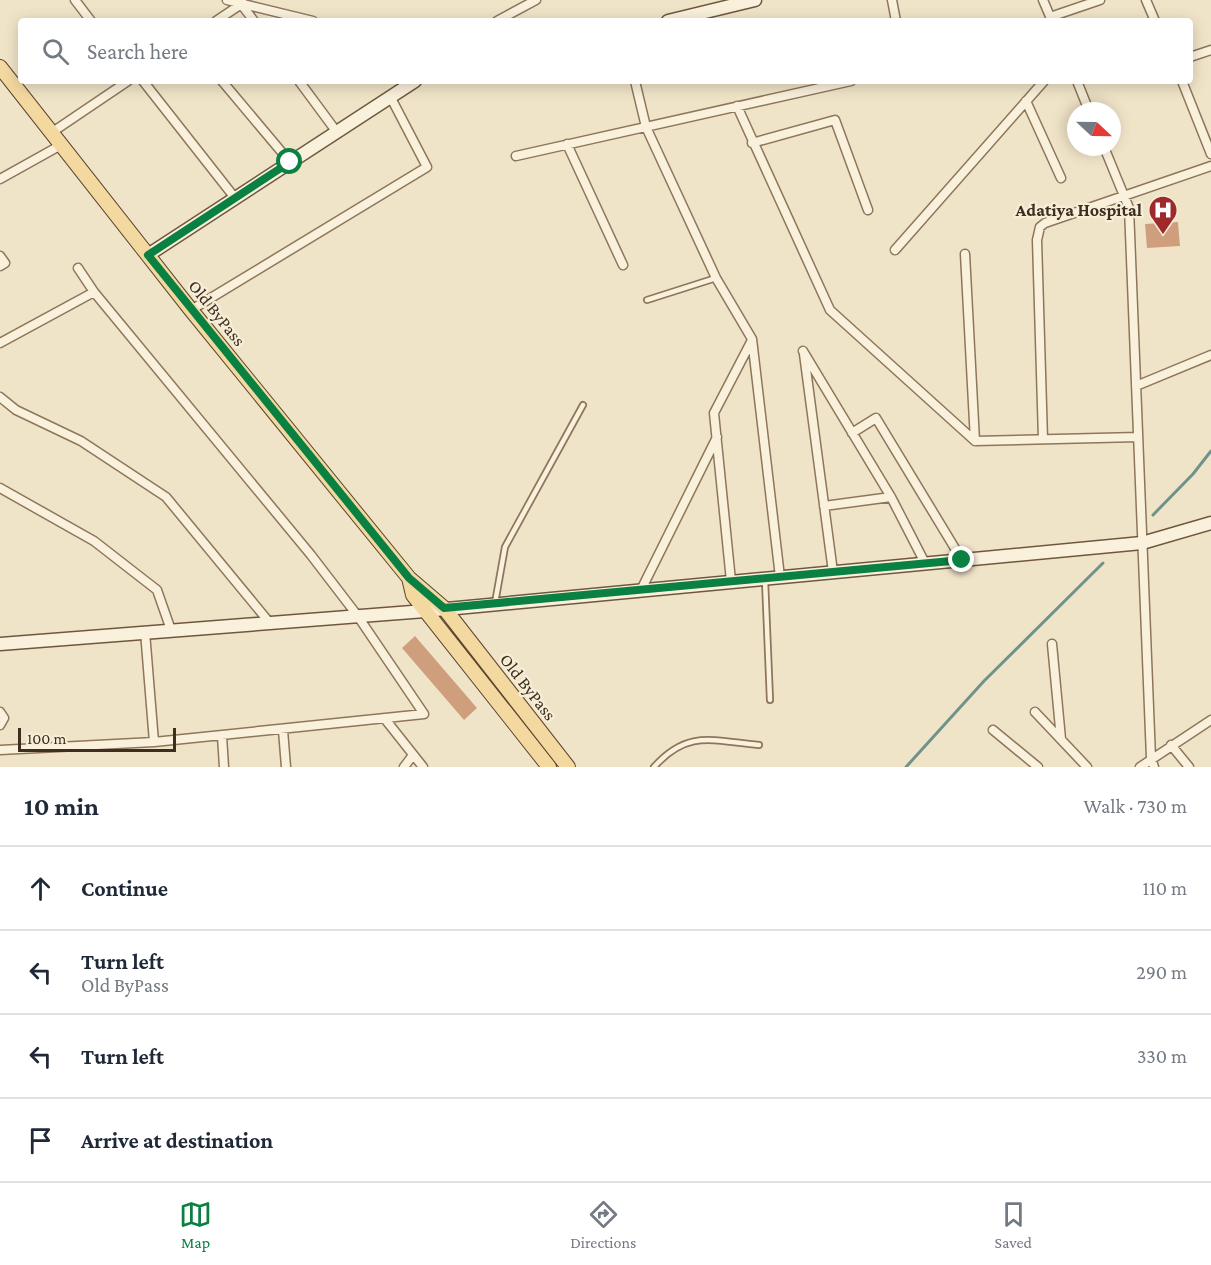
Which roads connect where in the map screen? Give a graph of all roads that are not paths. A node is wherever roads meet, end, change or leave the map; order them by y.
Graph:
1 (75, 0) edge
2 (227, 0) edge
3 (536, 0) edge
4 (755, 0) edge
5 (892, 0) edge
6 (1043, 0) edge
7 (1100, 0) edge
8 (1146, 0) edge
9 (244, 2) edge
10 (89, 18) edge
11 (220, 18) edge
12 (252, 18) edge
13 (302, 18) edge
14 (503, 18) edge
15 (680, 18) edge
16 (895, 18) edge
17 (1051, 18) edge
18 (1054, 18) edge
19 (1154, 18) edge
20 (1211, 50) edge
21 (1193, 56) edge
22 (0, 67) edge
23 (124, 84) edge
24 (145, 84) edge
25 (225, 84) edge
26 (301, 84) edge
27 (411, 84) edge
28 (636, 84) edge
29 (837, 84) edge
30 (1041, 84) edge
31 (1078, 84) edge
32 (1184, 84) edge
33 (390, 96) junction
34 (1026, 101) junction
35 (1085, 102) edge
36 (737, 106) junction
37 (646, 127) junction
38 (1207, 129) edge
39 (336, 131) junction
40 (51, 133) junction
41 (752, 143) junction
42 (567, 144) junction
43 (61, 145) junction
44 (1211, 154) edge
45 (516, 156) dead end
46 (1108, 156) edge
47 (290, 162) junction
48 (1211, 166) edge
49 (0, 178) edge
50 (1061, 178) dead end
51 (1123, 194) junction
52 (235, 198) junction
53 (868, 210) dead end
54 (895, 250) dead end
55 (965, 254) dead end
56 (148, 255) junction
57 (0, 256) edge
58 (623, 265) dead end
59 (0, 266) edge
60 (78, 268) dead end
61 (716, 278) junction
62 (94, 292) junction
63 (647, 300) dead end
64 (191, 310) junction
65 (752, 339) junction
66 (0, 343) edge
67 (1211, 356) edge
68 (1136, 386) junction
69 (0, 397) edge
70 (583, 405) dead end
71 (852, 433) junction
72 (717, 437) junction
73 (1138, 437) junction
74 (1043, 439) junction
75 (975, 441) junction
76 (0, 488) edge
77 (891, 497) junction
78 (824, 506) junction
79 (1211, 523) edge
80 (1142, 543) junction
81 (962, 560) junction
82 (926, 563) junction
83 (832, 572) junction
84 (780, 577) junction
85 (409, 578) junction
86 (765, 578) junction
87 (732, 581) junction
88 (641, 590) junction
89 (495, 603) junction
90 (444, 608) junction
91 (425, 611) junction
92 (357, 615) junction
93 (269, 622) junction
94 (171, 630) junction
95 (145, 632) junction
96 (0, 644) edge
97 (1052, 644) dead end
98 (770, 700) dead end
99 (0, 712) edge
100 (1035, 712) dead end
101 (385, 718) junction
102 (1211, 720) edge
103 (0, 726) edge
104 (283, 730) junction
105 (993, 730) dead end
106 (222, 736) junction
107 (1061, 740) junction
108 (154, 742) junction
109 (759, 745) dead end
110 (1171, 745) junction
111 (0, 750) edge
112 (413, 755) junction
113 (1152, 762) edge
114 (224, 767) edge
115 (286, 767) edge
116 (404, 767) edge
117 (423, 767) edge
118 (549, 767) edge
119 (568, 767) edge
120 (654, 767) edge
121 (1038, 767) edge
122 (1086, 767) edge
123 (1140, 767) edge
124 (1189, 767) edge

1 - 10 street
2 - 9 street
3 - 14 street
4 - 15 main road
5 - 16 street
6 - 17 street
7 - 18 street
8 - 19 street
9 - 11 street
9 - 12 street
9 - 13 street
20 - 21 street
22 - 40 main road, Old ByPass
23 - 40 street
24 - 52 street
25 - 47 street
26 - 39 street
27 - 33 main road
28 - 37 street
29 - 36 street
30 - 34 street
31 - 35 street
32 - 38 street
33 - 39 main road
33 - 64 street
34 - 50 street
34 - 54 street
36 - 37 street
36 - 41 street
37 - 42 street
37 - 61 street
38 - 44 street
39 - 47 main road
40 - 43 main road, Old ByPass
41 - 53 street
41 - 75 street
42 - 45 street
42 - 58 street
43 - 49 street
43 - 56 main road, Old ByPass
46 - 51 street
47 - 52 main road
48 - 51 street
51 - 68 street
51 - 74 street
52 - 56 main road
55 - 75 street
56 - 64 main road, Old ByPass
57 - 59 street
60 - 62 street
61 - 63 lane
61 - 65 street
62 - 66 street
62 - 92 street
64 - 85 main road, Old ByPass
65 - 72 street
65 - 84 street
67 - 68 street
68 - 73 street
69 - 93 street
70 - 89 lane
71 - 77 street
71 - 78 street
71 - 81 street
72 - 87 street
72 - 88 street
73 - 74 street
73 - 80 street
74 - 75 street
76 - 94 street
77 - 78 street
77 - 82 street
78 - 83 street
79 - 80 main road
80 - 81 main road
80 - 113 street
81 - 82 main road
82 - 83 main road
83 - 84 main road
84 - 86 main road
85 - 90 main road, Old ByPass
85 - 91 main road, Old ByPass
86 - 87 main road
86 - 98 lane
87 - 88 main road
88 - 89 main road
89 - 90 main road
90 - 91 main road
90 - 119 main road, Old ByPass
91 - 92 main road
91 - 118 main road, Old ByPass
92 - 93 main road
92 - 101 street
93 - 94 main road
94 - 95 main road
95 - 96 main road
95 - 108 street
97 - 107 street
99 - 103 street
100 - 107 street
101 - 104 street
101 - 112 street
102 - 110 street
104 - 106 street
104 - 115 street
105 - 121 street
106 - 108 street
106 - 114 street
107 - 122 street
108 - 111 street
109 - 120 lane
110 - 113 street
110 - 124 street
112 - 116 street
112 - 117 street
113 - 123 street

